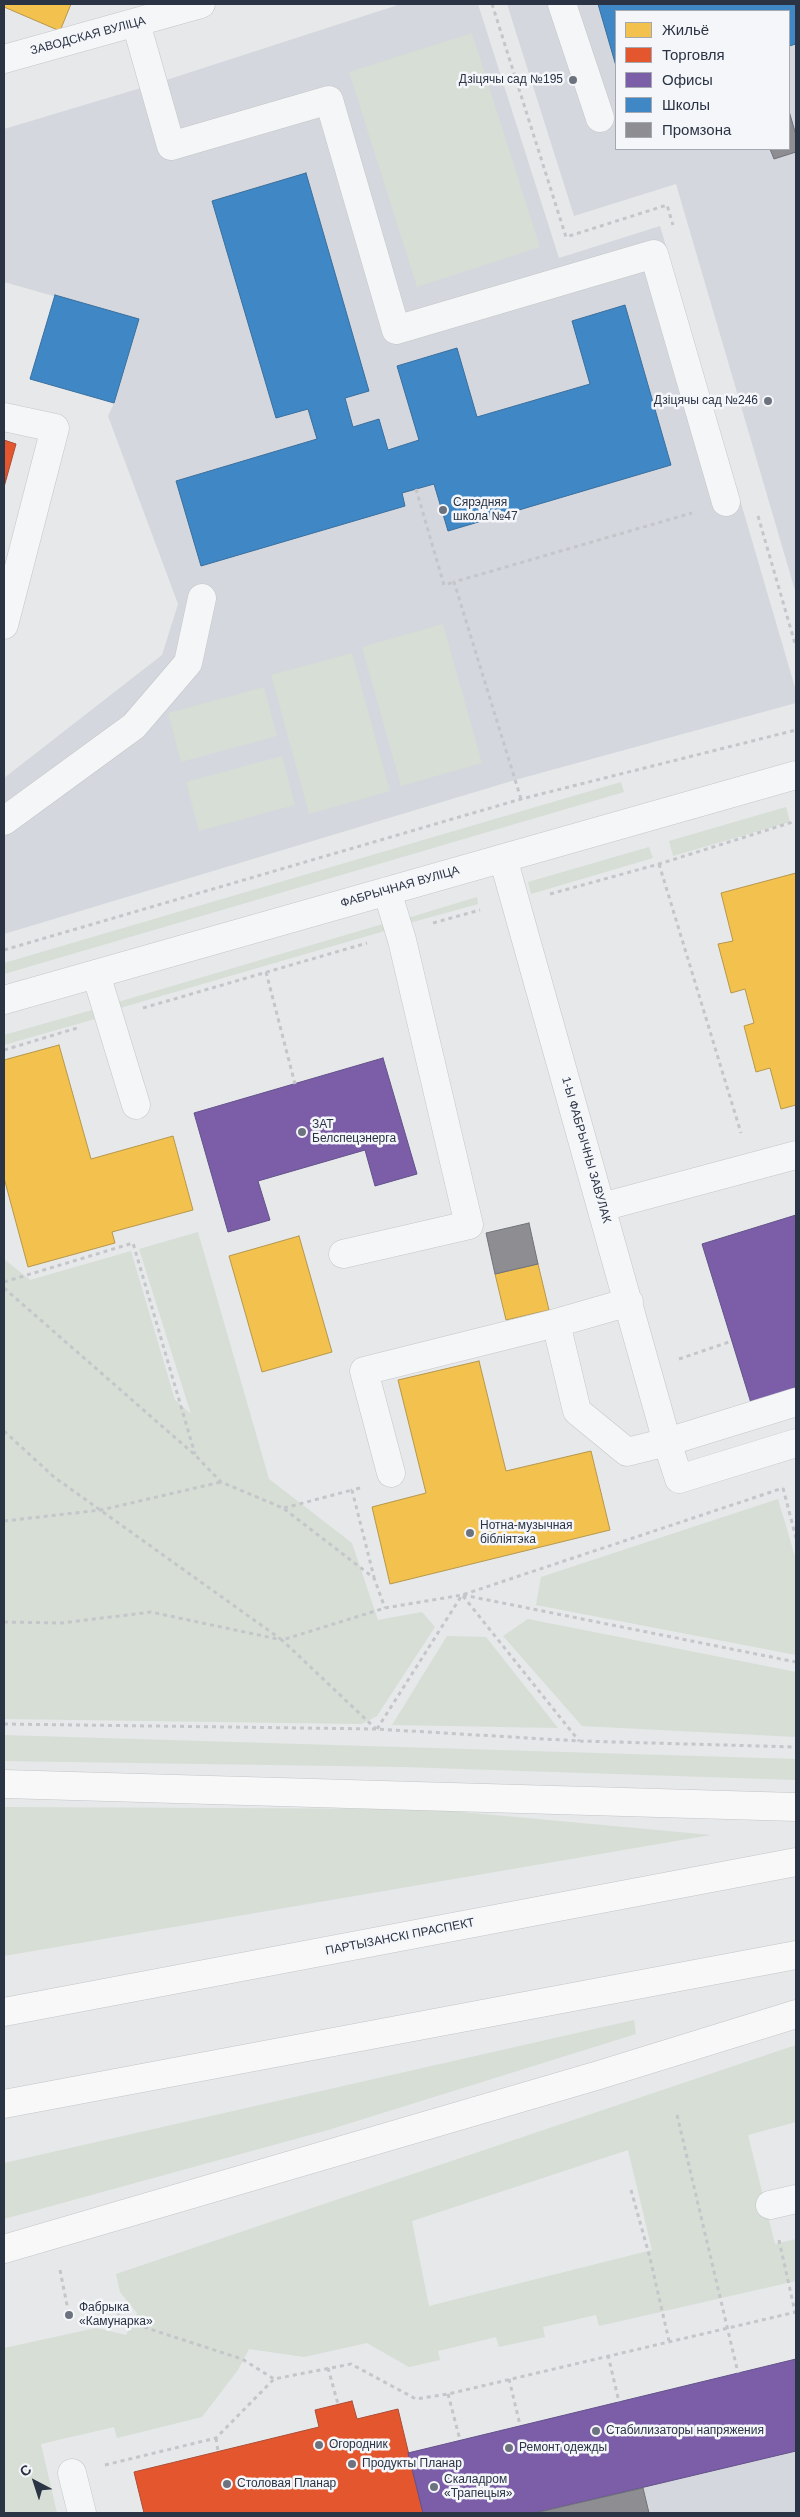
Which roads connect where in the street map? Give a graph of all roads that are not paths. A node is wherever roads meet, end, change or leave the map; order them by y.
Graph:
1 (201, 4) edge
2 (562, 4) edge
3 (136, 24) junction
4 (4, 59) edge
5 (600, 118) dead end
6 (4, 417) edge
7 (726, 502) road end
8 (202, 598) dead end
9 (4, 624) edge
10 (796, 775) edge
11 (4, 821) edge
12 (503, 858) junction
13 (387, 891) junction
14 (96, 974) junction
15 (4, 1000) edge
16 (136, 1105) dead end
17 (796, 1155) edge
18 (602, 1208) junction
19 (343, 1254) dead end
20 (630, 1302) junction
21 (556, 1323) junction
22 (796, 1402) edge
23 (667, 1442) junction
24 (796, 1443) edge
25 (380, 1480) road end
26 (4, 1784) edge
27 (796, 1807) edge
28 (796, 1862) edge
29 (796, 1955) edge
30 (4, 2012) edge
31 (796, 2014) edge
32 (4, 2104) edge
33 (4, 2250) edge
34 (72, 2473) dead end
35 (82, 2513) edge

1 - 3 street, ЗАВОДСКАЯ ВУЛІЦА
2 - 5 street
3 - 4 street, ЗАВОДСКАЯ ВУЛІЦА
3 - 7 street
6 - 9 street
8 - 11 street
10 - 12 street, ФАБРЫЧНАЯ ВУЛІЦА
12 - 13 street, ФАБРЫЧНАЯ ВУЛІЦА
12 - 18 street, 1-Ы ФАБРЫЧНЫ ЗАВУЛАК
13 - 14 street, ФАБРЫЧНАЯ ВУЛІЦА
13 - 19 street
14 - 15 street, ФАБРЫЧНАЯ ВУЛІЦА
14 - 16 street
17 - 18 street
18 - 20 street, 1-Ы ФАБРЫЧНЫ ЗАВУЛАК
20 - 21 street
20 - 23 street, 1-Ы ФАБРЫЧНЫ ЗАВУЛАК
21 - 23 street
21 - 25 street
22 - 23 street
23 - 24 street, 1-Ы ФАБРЫЧНЫ ЗАВУЛАК
26 - 27 main road
28 - 30 main road, ПАРТЫЗАНСКІ ПРАСПЕКТ
29 - 32 main road
31 - 33 main road
34 - 35 street

